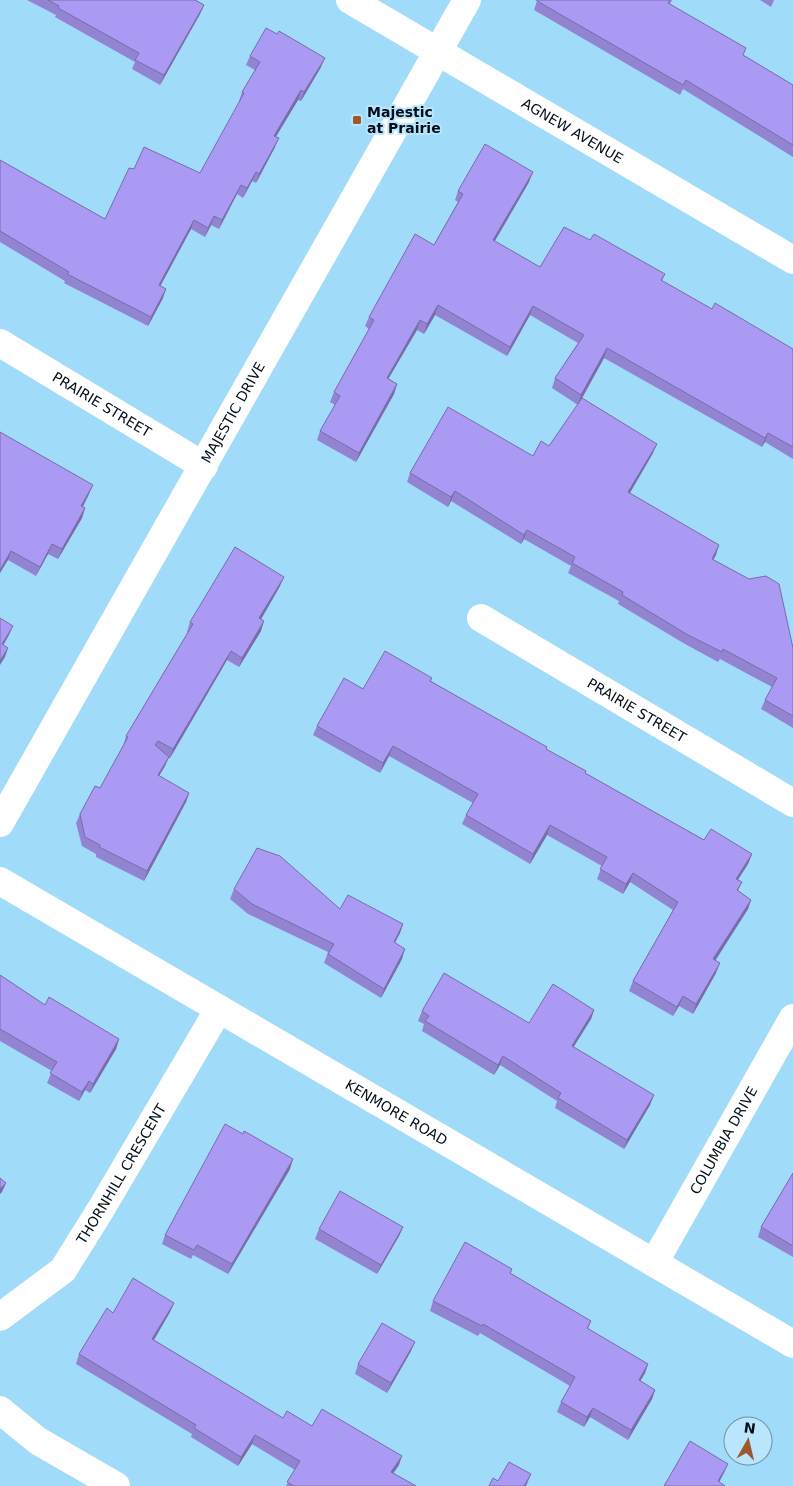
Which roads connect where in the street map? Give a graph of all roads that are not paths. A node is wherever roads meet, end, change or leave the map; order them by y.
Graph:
1 (350, 0) edge
2 (467, 0) edge
3 (438, 51) junction
4 (793, 260) edge
5 (0, 344) edge
6 (204, 466) junction
7 (482, 618) dead end
8 (793, 803) edge
9 (0, 823) edge
10 (0, 881) edge
11 (219, 1009) junction
12 (793, 1018) edge
13 (654, 1263) junction
14 (0, 1317) edge
15 (793, 1344) edge
16 (0, 1410) edge
17 (116, 1486) edge

1 - 3 street, AGNEW AVENUE
2 - 3 street, MAJESTIC DRIVE
3 - 4 street, AGNEW AVENUE
3 - 6 street, MAJESTIC DRIVE
5 - 6 street, PRAIRIE STREET
6 - 9 street, MAJESTIC DRIVE
7 - 8 street, PRAIRIE STREET
10 - 11 street, KENMORE ROAD
11 - 13 street, KENMORE ROAD
11 - 14 street, THORNHILL CRESCENT
12 - 13 street, COLUMBIA DRIVE
13 - 15 street, KENMORE ROAD
16 - 17 street

